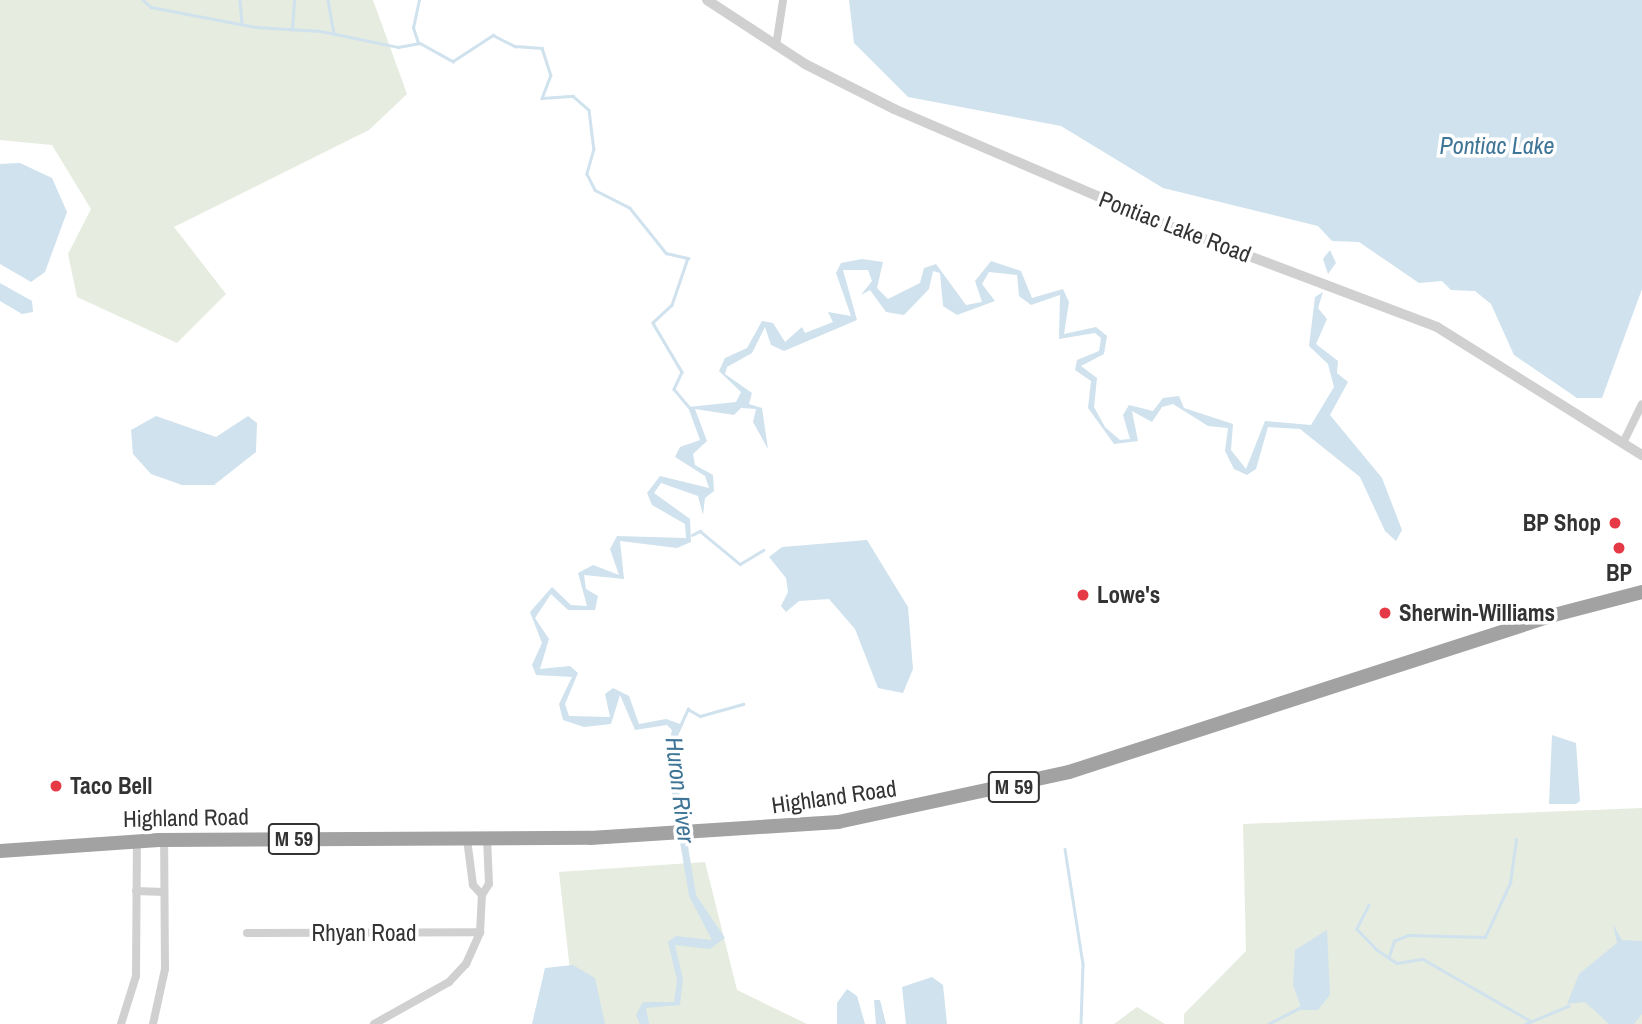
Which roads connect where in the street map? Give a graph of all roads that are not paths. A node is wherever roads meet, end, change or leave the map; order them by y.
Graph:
1 (707, 0) edge
2 (783, 0) edge
3 (776, 46) junction
4 (1642, 404) edge
5 (1623, 443) junction
6 (1642, 455) edge
7 (1642, 592) edge
8 (164, 839) junction
9 (467, 839) junction
10 (486, 839) junction
11 (137, 841) junction
12 (0, 851) edge
13 (136, 891) junction
14 (164, 892) junction
15 (482, 895) junction
16 (480, 932) junction
17 (247, 933) dead end
18 (121, 1024) edge
19 (153, 1024) edge
20 (374, 1024) edge

1 - 3 street, Pontiac Lake Road
2 - 3 street
3 - 5 street, Pontiac Lake Road
4 - 5 street
5 - 6 street, Pontiac Lake Road
7 - 10 highway, Highland Road / M 59
8 - 9 highway, Highland Road / M 59
8 - 11 highway, Highland Road / M 59
8 - 14 street
9 - 10 highway, Highland Road / M 59
9 - 15 street
10 - 15 street
11 - 12 highway, Highland Road / M 59
11 - 13 street
13 - 14 street
13 - 18 street
14 - 19 street
15 - 16 street
16 - 17 street, Rhyan Road
16 - 20 street

